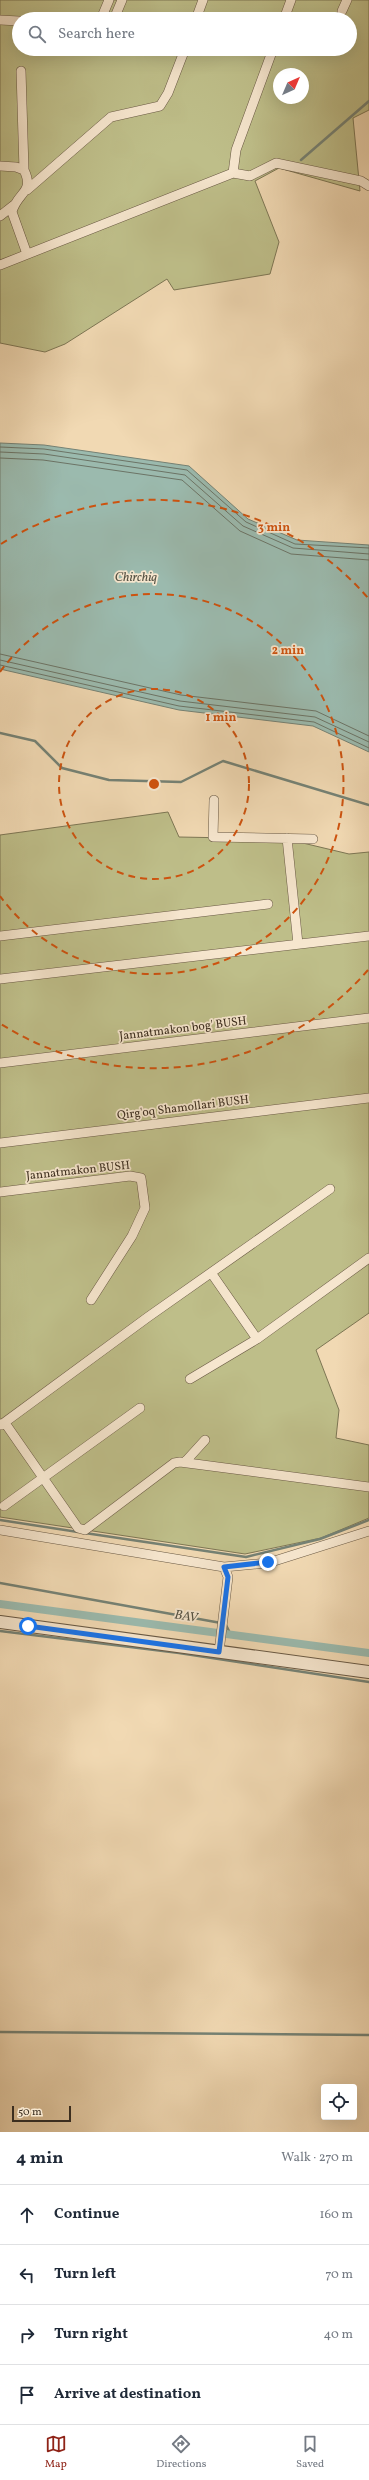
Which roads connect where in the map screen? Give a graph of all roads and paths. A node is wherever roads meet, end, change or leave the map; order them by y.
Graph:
1 (109, 0) edge
2 (122, 0) edge
3 (203, 0) edge
4 (291, 0) edge
5 (347, 0) edge
6 (342, 11) dead end
7 (105, 12) edge
8 (117, 12) edge
9 (199, 12) edge
10 (287, 12) edge
11 (0, 20) edge
12 (12, 21) edge
13 (182, 56) edge
14 (270, 56) edge
15 (21, 71) dead end
16 (0, 166) edge
17 (24, 170) junction
18 (233, 172) junction
19 (369, 186) edge
20 (27, 190) junction
21 (14, 205) junction
22 (0, 216) edge
23 (27, 254) junction
24 (0, 266) edge
25 (214, 800) dead end
26 (288, 838) junction
27 (313, 840) dead end
28 (268, 904) dead end
29 (0, 936) edge
30 (369, 936) edge
31 (298, 944) junction
32 (0, 979) edge
33 (369, 1018) edge
34 (0, 1063) edge
35 (369, 1098) edge
36 (0, 1142) edge
37 (330, 1189) dead end
38 (0, 1192) edge
39 (369, 1258) edge
40 (212, 1274) junction
41 (91, 1300) dead end
42 (257, 1339) junction
43 (190, 1379) dead end
44 (140, 1408) dead end
45 (2, 1424) edge
46 (205, 1440) dead end
47 (185, 1462) junction
48 (43, 1479) junction
49 (369, 1487) edge
50 (4, 1506) dead end
51 (0, 1530) edge
52 (85, 1530) junction
53 (369, 1531) edge
54 (82, 1543) junction
55 (224, 1567) junction
56 (0, 1622) edge
57 (220, 1648) junction
58 (369, 1672) edge

1 - 7 street
2 - 8 street
3 - 9 street
4 - 10 street
5 - 6 street
11 - 12 street
13 - 20 street
14 - 18 street
15 - 17 street
16 - 17 street
17 - 20 street
18 - 19 street
18 - 23 street
20 - 21 street
21 - 22 street
21 - 23 street
23 - 24 street
25 - 26 street
26 - 27 street
26 - 31 street
28 - 29 street
30 - 31 street
31 - 32 street
33 - 34 street, Jannatmakon bog' BUSH
35 - 36 street, Qirg'oq Shamollari BUSH
37 - 40 street
38 - 41 street, Jannatmakon BUSH
39 - 42 street
40 - 42 street
40 - 45 street
42 - 43 street
44 - 48 street
45 - 48 street
46 - 47 street
47 - 49 street
47 - 52 street
48 - 50 street
48 - 52 street
51 - 54 street
52 - 54 street
53 - 55 street
54 - 55 street
55 - 57 street
56 - 57 street
57 - 58 street

